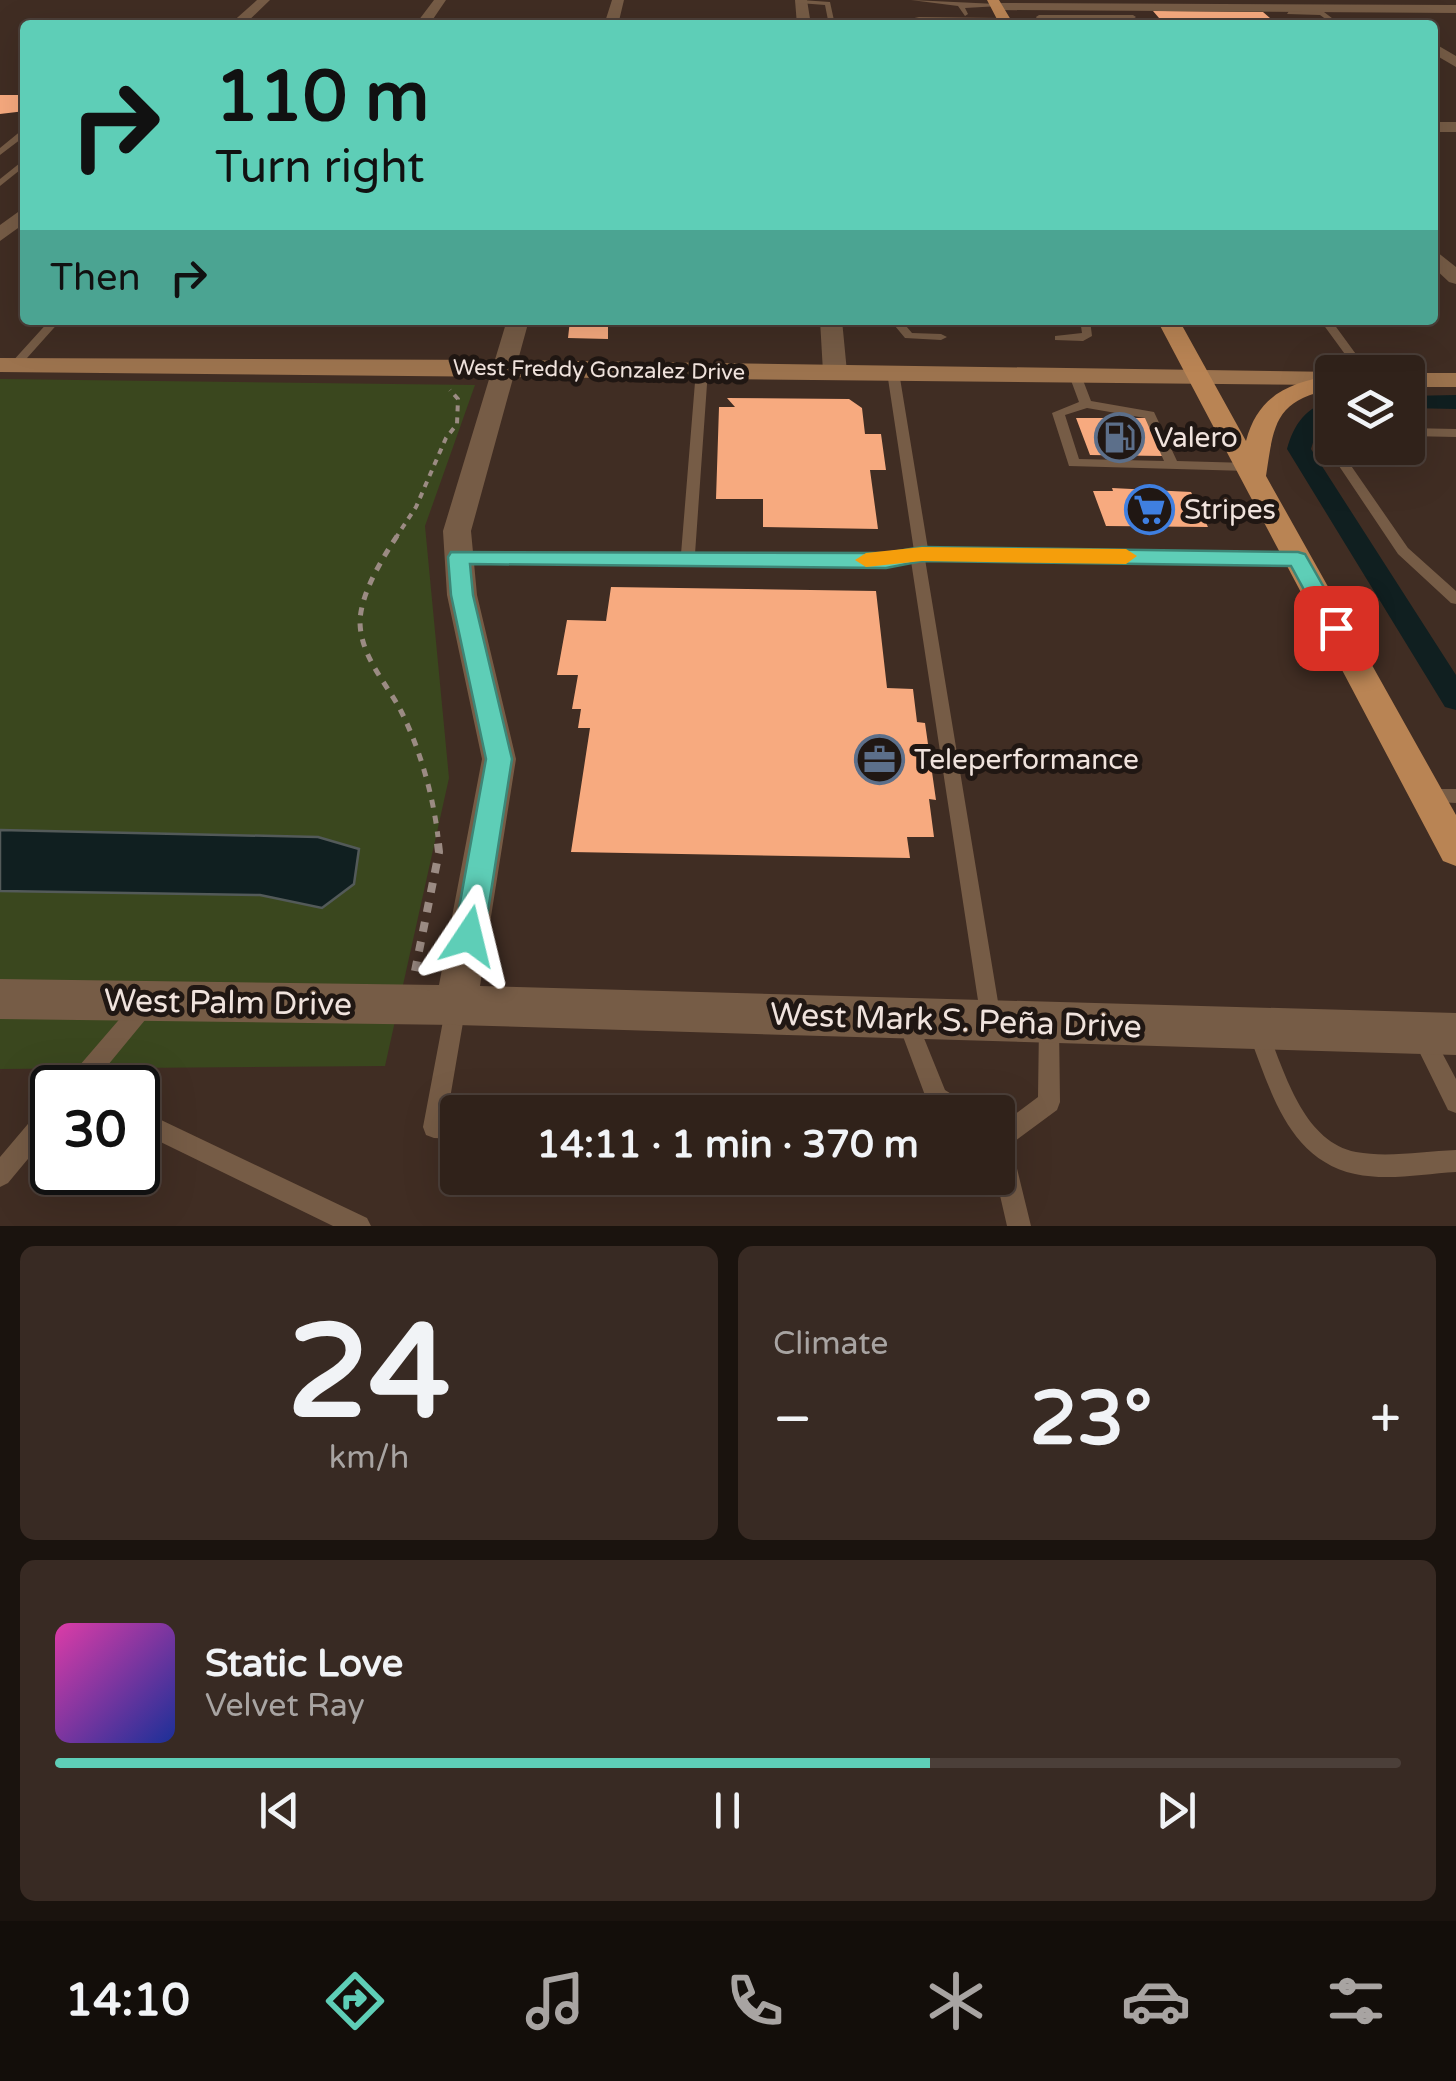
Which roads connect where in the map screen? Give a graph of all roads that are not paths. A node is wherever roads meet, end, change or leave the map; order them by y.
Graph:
1 (264, 0) edge
2 (914, 0) edge
3 (948, 0) edge
4 (801, 1) edge
5 (1073, 3) edge
6 (1189, 3) edge
7 (1375, 4) edge
8 (1118, 8) edge
9 (1456, 9) edge
10 (963, 10) junction
11 (1285, 10) junction
12 (1318, 10) junction
13 (1001, 13) edge
14 (242, 20) edge
15 (831, 20) edge
16 (912, 20) edge
17 (1041, 20) edge
18 (1297, 20) edge
19 (1331, 20) edge
20 (1397, 20) edge
21 (20, 136) edge
22 (0, 152) edge
23 (20, 166) edge
24 (0, 183) edge
25 (20, 217) edge
26 (0, 235) edge
27 (1438, 260) edge
28 (1456, 278) edge
29 (51, 325) edge
30 (516, 325) edge
31 (831, 325) edge
32 (899, 325) edge
33 (1086, 325) edge
34 (1171, 325) edge
35 (1329, 325) edge
36 (941, 338) dead end
37 (1059, 338) dead end
38 (1351, 355) edge
39 (8, 366) edge
40 (503, 367) junction
41 (702, 370) junction
42 (835, 372) junction
43 (893, 372) junction
44 (1075, 375) junction
45 (1198, 376) junction
46 (1315, 379) edge
47 (1425, 380) edge
48 (1456, 380) edge
49 (1315, 386) edge
50 (1086, 404) junction
51 (1091, 418) dead end
52 (1120, 418) dead end
53 (1425, 432) edge
54 (1456, 433) edge
55 (1344, 465) edge
56 (1172, 466) junction
57 (1250, 471) junction
58 (920, 555) junction
59 (459, 557) junction
60 (688, 559) junction
61 (1298, 559) junction
62 (1456, 599) edge
63 (1441, 796) edge
64 (1456, 850) edge
65 (0, 999) edge
66 (148, 1001) junction
67 (456, 1006) junction
68 (906, 1018) junction
69 (992, 1021) junction
70 (1050, 1022) junction
71 (1256, 1029) junction
72 (1439, 1034) edge
73 (94, 1065) edge
74 (936, 1095) edge
75 (1456, 1102) edge
76 (440, 1127) edge
77 (1015, 1127) edge
78 (160, 1131) edge
79 (30, 1140) edge
80 (1456, 1161) edge
81 (0, 1175) edge
82 (1011, 1195) edge
83 (359, 1226) edge
84 (1019, 1226) edge

1 - 14 street
2 - 3 lane
2 - 10 lane
3 - 10 lane
4 - 15 lane
5 - 8 street
5 - 13 street
6 - 8 street
6 - 11 street
7 - 9 street
7 - 12 street
7 - 20 street
8 - 17 lane
10 - 13 lane
11 - 12 street
11 - 18 lane
12 - 19 lane
13 - 16 lane
21 - 22 lane
23 - 24 lane
25 - 26 street
27 - 28 street
29 - 39 lane
30 - 40 street
31 - 42 street
32 - 36 lane
33 - 37 lane
34 - 45 main road
35 - 38 lane
39 - 40 main road, West Freddy Gonzalez Drive
40 - 41 main road, West Freddy Gonzalez Drive
40 - 59 street
41 - 42 main road, West Freddy Gonzalez Drive
41 - 60 lane
42 - 43 main road, West Freddy Gonzalez Drive
43 - 44 main road, West Freddy Gonzalez Drive
43 - 58 lane
44 - 45 main road, West Freddy Gonzalez Drive
44 - 50 lane
45 - 46 main road, West Freddy Gonzalez Drive
45 - 57 main road
47 - 48 main road
49 - 57 main road
50 - 51 lane
50 - 52 lane
50 - 56 lane
50 - 56 lane
53 - 54 lane
55 - 62 lane
56 - 57 lane
57 - 61 main road
58 - 60 lane
58 - 61 lane
58 - 69 lane
59 - 60 lane
59 - 67 street
61 - 63 main road
63 - 64 main road
65 - 66 street, West Palm Drive
66 - 67 street, West Palm Drive
66 - 73 lane
67 - 68 street, West Mark S. Peña Drive
67 - 76 lane
68 - 69 street, West Mark S. Peña Drive
68 - 74 lane
69 - 70 street, West Mark S. Peña Drive
70 - 71 street, West Mark S. Peña Drive
70 - 77 lane
71 - 72 street, West Mark S. Peña Drive
71 - 80 lane
72 - 75 lane
78 - 83 lane
79 - 81 lane
82 - 84 lane

